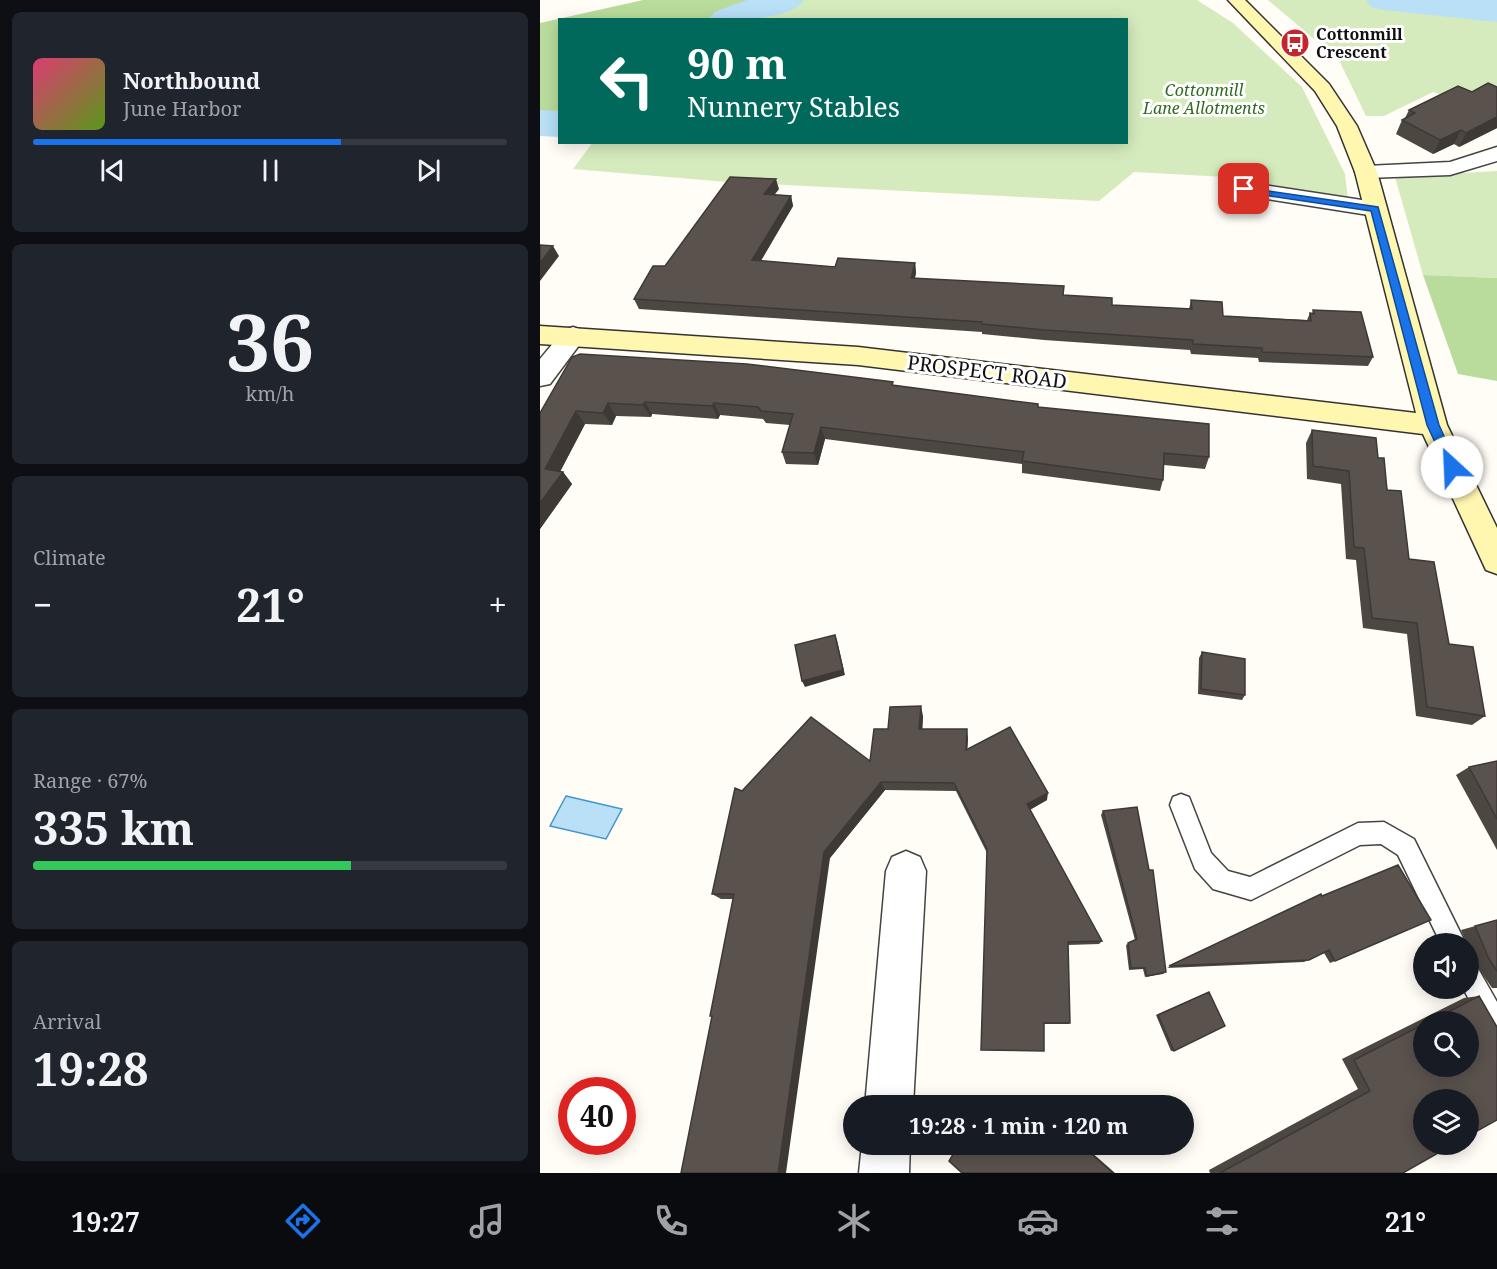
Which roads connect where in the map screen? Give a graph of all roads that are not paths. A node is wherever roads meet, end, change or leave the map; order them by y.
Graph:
1 (1236, 0) edge
2 (1497, 153) edge
3 (1366, 172) junction
4 (1244, 189) dead end
5 (1375, 209) junction
6 (540, 335) edge
7 (573, 336) junction
8 (540, 377) edge
9 (1433, 425) junction
10 (1497, 561) edge
11 (1181, 805) dead end
12 (906, 871) dead end
13 (1449, 933) edge
14 (1479, 993) edge
15 (1497, 1027) edge
16 (890, 1095) edge
17 (885, 1155) edge
18 (884, 1173) edge

1 - 3 street
2 - 3 street
3 - 5 street
4 - 5 street
5 - 9 street
6 - 7 street, PROSPECT ROAD
7 - 8 street
7 - 9 street, PROSPECT ROAD
9 - 10 street
11 - 13 lane
12 - 16 street
14 - 15 lane
17 - 18 street

